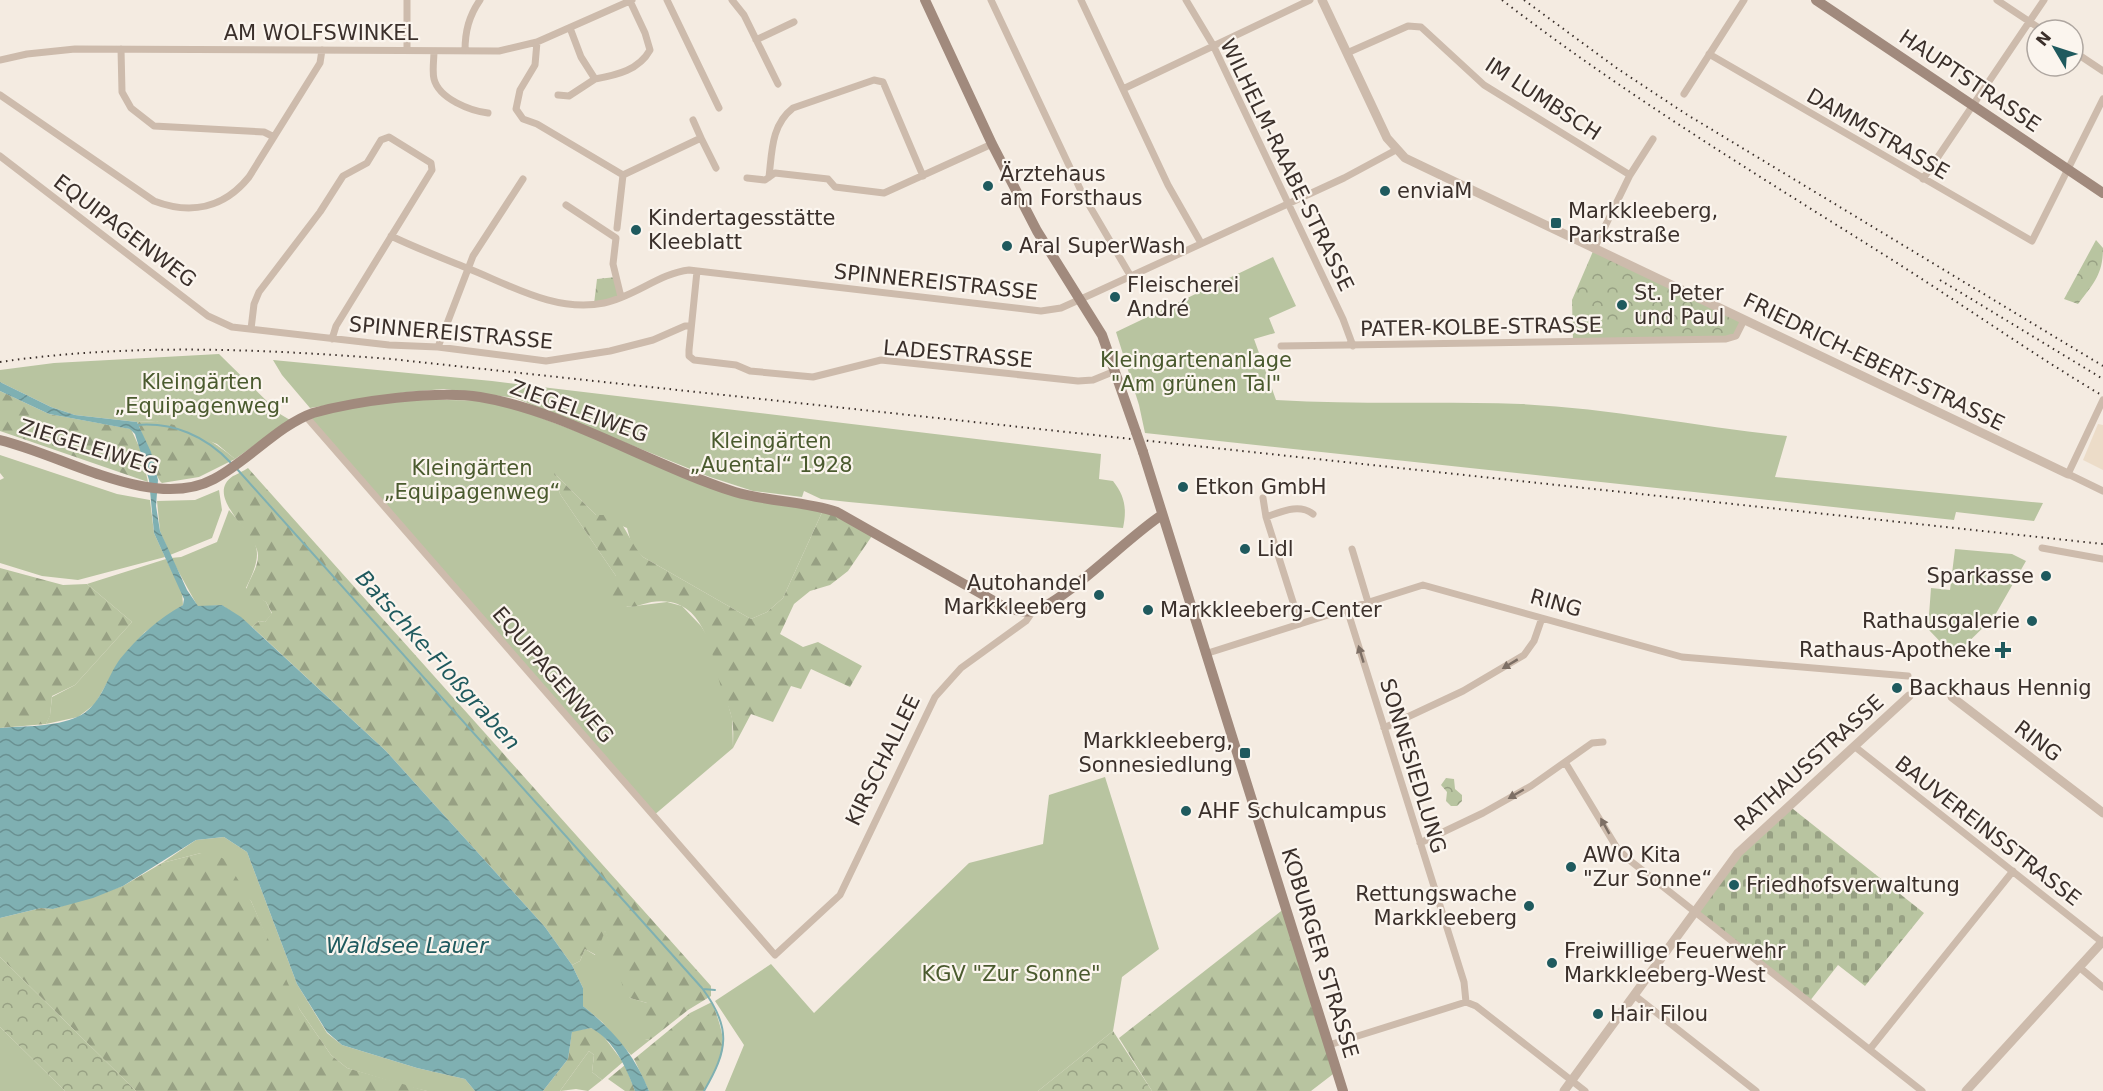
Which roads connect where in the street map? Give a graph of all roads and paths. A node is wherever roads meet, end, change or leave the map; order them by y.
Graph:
1 (407, 0) edge
2 (480, 0) edge
3 (667, 0) edge
4 (732, 0) edge
5 (925, 0) edge
6 (991, 0) edge
7 (1081, 0) edge
8 (1186, 0) edge
9 (1310, 0) edge
10 (1322, 0) edge
11 (1744, 0) edge
12 (1816, 0) edge
13 (1997, 0) edge
14 (2044, 0) edge
15 (631, 1) edge
16 (2025, 18) edge
17 (2031, 18) edge
18 (794, 22) dead end
19 (2025, 27) edge
20 (570, 28) junction
21 (756, 40) junction
22 (537, 42) junction
23 (1213, 45) junction
24 (121, 49) junction
25 (322, 50) junction
26 (407, 50) junction
27 (434, 51) junction
28 (465, 51) junction
29 (1347, 53) junction
30 (1709, 54) junction
31 (2085, 59) edge
32 (0, 60) edge
33 (2103, 71) edge
34 (595, 79) junction
35 (778, 84) dead end
36 (1123, 89) junction
37 (1684, 94) dead end
38 (0, 95) edge
39 (558, 95) dead end
40 (2103, 99) edge
41 (1973, 106) junction
42 (719, 108) dead end
43 (488, 113) dead end
44 (693, 120) dead end
45 (274, 137) junction
46 (701, 138) junction
47 (1653, 139) dead end
48 (992, 144) junction
49 (1396, 150) junction
50 (0, 156) edge
51 (717, 168) dead end
52 (2068, 170) junction
53 (623, 175) junction
54 (1630, 175) junction
55 (923, 176) junction
56 (769, 177) junction
57 (747, 178) dead end
58 (523, 179) dead end
59 (1923, 179) junction
60 (2103, 193) edge
61 (1288, 203) junction
62 (566, 205) dead end
63 (617, 228) dead end
64 (391, 236) junction
65 (1201, 243) junction
66 (1594, 249) junction
67 (467, 268) junction
68 (698, 271) junction
69 (1130, 275) junction
70 (621, 297) junction
71 (1078, 300) junction
72 (1744, 320) junction
73 (691, 326) junction
74 (232, 327) joint
75 (251, 329) junction
76 (332, 339) junction
77 (1281, 346) dead end
78 (1353, 346) junction
79 (438, 347) junction
80 (1115, 371) junction
81 (2103, 400) edge
82 (309, 415) junction
83 (0, 440) edge
84 (2068, 474) junction
85 (2103, 491) edge
86 (1263, 498) dead end
87 (1313, 514) dead end
88 (1162, 515) junction
89 (1266, 517) junction
90 (2043, 548) dead end
91 (1352, 549) dead end
92 (2103, 559) edge
93 (1368, 602) junction
94 (1347, 609) junction
95 (1033, 611) junction
96 (1542, 618) junction
97 (1300, 624) junction
98 (1205, 654) junction
99 (1908, 676) dead end
100 (1909, 696) dead end
101 (1952, 697) dead end
102 (1384, 728) junction
103 (1603, 742) dead end
104 (1854, 746) junction
105 (1565, 762) junction
106 (2103, 813) edge
107 (1420, 843) junction
108 (2013, 871) junction
109 (1694, 912) junction
110 (2102, 941) edge
111 (775, 954) joint
112 (2079, 967) junction
113 (2103, 987) edge
114 (1634, 995) junction
115 (1466, 1002) junction
116 (1329, 1046) junction
117 (1870, 1049) junction
118 (1571, 1081) junction
119 (1343, 1091) edge
120 (1564, 1091) edge
121 (1585, 1091) edge
122 (1756, 1091) edge
123 (1922, 1091) edge
124 (1966, 1091) edge

1 - 26 street
2 - 28 street
3 - 42 street
4 - 21 street
5 - 48 main road, KOBURGER STRASSE
6 - 69 street
7 - 36 street
8 - 23 street, WILHELM-RAABE-STRASSE
9 - 23 street
10 - 29 street, FRIEDRICH-EBERT-STRASSE
11 - 30 street
12 - 41 main road, HAUPTSTRASSE
13 - 16 street
14 - 17 street
15 - 20 street, AM WOLFSWINKEL
15 - 34 street
18 - 21 street
19 - 41 street
20 - 22 street, AM WOLFSWINKEL
20 - 34 street
21 - 35 street
22 - 28 street, AM WOLFSWINKEL
22 - 53 street
23 - 36 street
23 - 61 street, WILHELM-RAABE-STRASSE
24 - 25 street, AM WOLFSWINKEL
24 - 32 street, AM WOLFSWINKEL
24 - 45 street
25 - 26 street, AM WOLFSWINKEL
25 - 45 street
26 - 27 street, AM WOLFSWINKEL
27 - 28 street, AM WOLFSWINKEL
27 - 43 street
29 - 49 street, FRIEDRICH-EBERT-STRASSE
29 - 54 street, IM LUMBSCH
30 - 37 street
30 - 59 street, DAMMSTRASSE
31 - 33 street
34 - 39 street
36 - 65 street
38 - 45 street
40 - 52 street
41 - 52 main road, HAUPTSTRASSE
41 - 59 street
44 - 46 street
46 - 51 street
46 - 53 street
47 - 54 street
48 - 55 street
48 - 71 main road, KOBURGER STRASSE
49 - 61 street, SPINNEREISTRASSE
49 - 66 street, FRIEDRICH-EBERT-STRASSE
50 - 74 street, EQUIPAGENWEG
52 - 59 street, DAMMSTRASSE
52 - 60 main road, HAUPTSTRASSE
53 - 63 street
54 - 66 street
55 - 56 street
55 - 56 street
56 - 57 street
58 - 67 street
61 - 65 street, SPINNEREISTRASSE
61 - 78 street, WILHELM-RAABE-STRASSE
62 - 70 street
64 - 67 street, SPINNEREISTRASSE
64 - 75 street
64 - 76 street
65 - 69 street, SPINNEREISTRASSE
66 - 72 street, FRIEDRICH-EBERT-STRASSE
67 - 70 street, SPINNEREISTRASSE
67 - 79 street
68 - 70 street, SPINNEREISTRASSE
68 - 71 street, SPINNEREISTRASSE
68 - 73 street
69 - 71 street, SPINNEREISTRASSE
71 - 80 main road, KOBURGER STRASSE
72 - 78 street, PATER-KOLBE-STRASSE
72 - 84 street, FRIEDRICH-EBERT-STRASSE
73 - 79 street, SPINNEREISTRASSE
73 - 80 street, LADESTRASSE
74 - 75 street, SPINNEREISTRASSE
75 - 76 street, SPINNEREISTRASSE
76 - 79 street, SPINNEREISTRASSE
77 - 78 street, PATER-KOLBE-STRASSE
80 - 88 main road, KOBURGER STRASSE, bridge
81 - 84 street
82 - 83 main road, ZIEGELEIWEG
82 - 95 main road, ZIEGELEIWEG
82 - 111 street, EQUIPAGENWEG
84 - 85 street
86 - 89 street
87 - 89 street
88 - 95 main road, KIRSCHALLEE
88 - 98 main road, KOBURGER STRASSE
89 - 97 street
90 - 92 street
91 - 93 street
93 - 94 street, RING
93 - 96 street, RING
94 - 97 street, RING
102 -> 94 street, SONNESIEDLUNG
95 - 111 street, KIRSCHALLEE
96 - 99 street, RING
96 -> 102 street
97 - 98 street, RING
98 - 116 main road, KOBURGER STRASSE
100 - 104 street, RATHAUSSTRASSE
101 - 106 street, RING
102 - 107 street, SONNESIEDLUNG
103 - 105 street
104 - 108 street, BAUVEREINSSTRASSE
104 - 109 street, RATHAUSSTRASSE
105 -> 107 street
109 -> 105 street
107 - 115 street, SONNESIEDLUNG
108 - 110 street, BAUVEREINSSTRASSE
108 - 117 street
109 - 114 street, RATHAUSSTRASSE
109 - 117 street
110 - 112 street
112 - 113 street
112 - 124 street
114 - 118 street, RATHAUSSTRASSE
114 - 122 street
115 - 116 street
115 - 118 street
116 - 119 main road, KOBURGER STRASSE
117 - 123 street
118 - 120 street, RATHAUSSTRASSE
118 - 121 street

